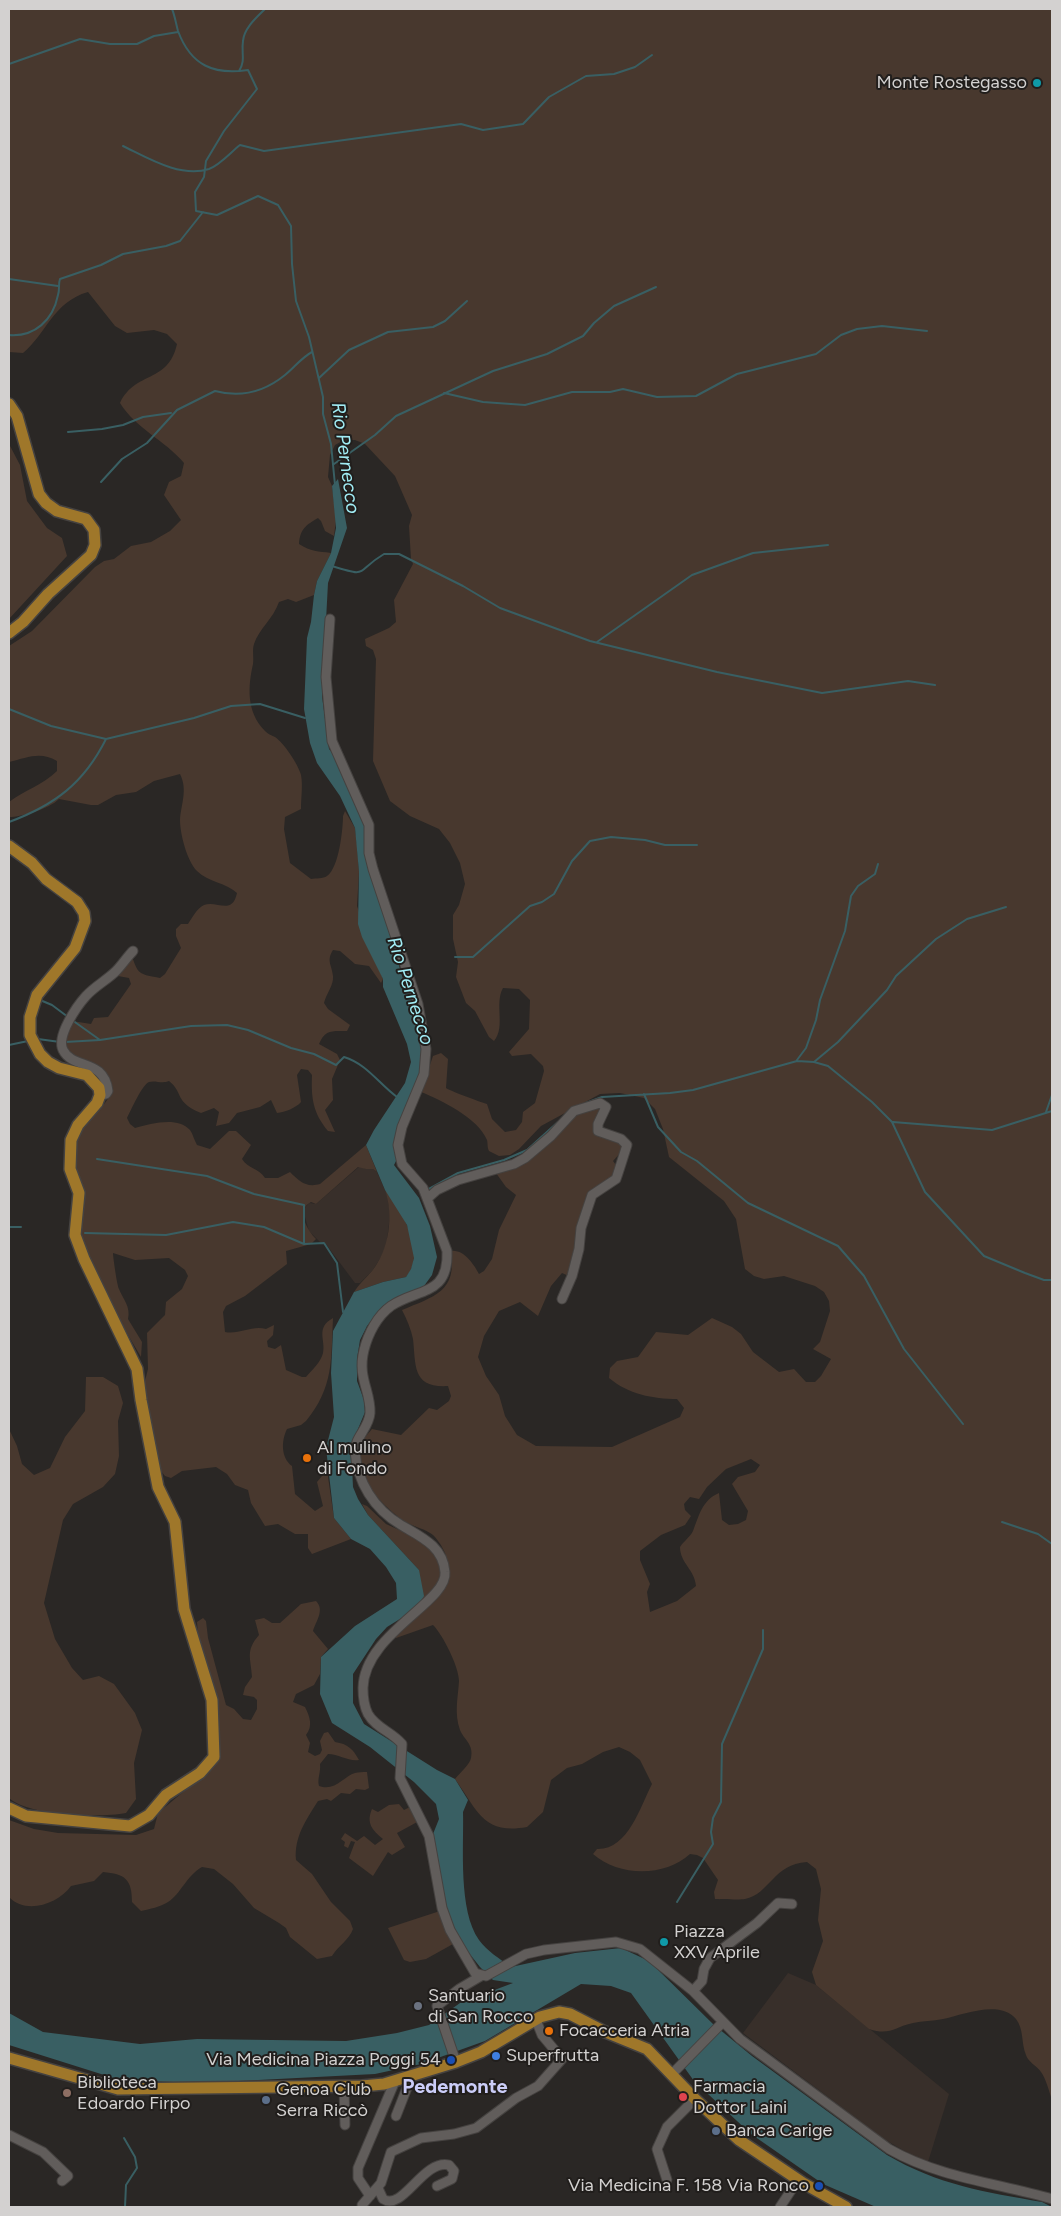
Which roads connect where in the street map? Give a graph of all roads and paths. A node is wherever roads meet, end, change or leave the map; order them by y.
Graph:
1 (9, 404) edge
2 (330, 619) dead end
3 (9, 632) edge
4 (9, 846) edge
5 (133, 951) dead end
6 (100, 1095) junction
7 (425, 1193) junction
8 (562, 1299) dead end
9 (9, 1808) edge
10 (792, 1904) dead end
11 (483, 1976) junction
12 (693, 1991) junction
13 (536, 2020) junction
14 (721, 2024) junction
15 (9, 2058) edge
16 (456, 2060) junction
17 (675, 2071) junction
18 (412, 2075) junction
19 (395, 2080) junction
20 (344, 2086) junction
21 (695, 2099) junction
22 (396, 2116) dead end
23 (345, 2125) dead end
24 (9, 2135) edge
25 (667, 2180) dead end
26 (798, 2180) junction
27 (62, 2181) dead end
28 (437, 2186) dead end
29 (378, 2188) junction
30 (370, 2196) junction
31 (1052, 2200) edge
32 (362, 2205) dead end
33 (780, 2207) edge
34 (846, 2207) edge

1 - 3 main road
2 - 7 street
4 - 6 main road
5 - 6 street
6 - 9 main road
7 - 8 street
7 - 11 street
10 - 12 street
11 - 12 street
11 - 16 street
12 - 14 street
13 - 16 main road
13 - 17 main road
13 - 29 street
14 - 17 street
14 - 31 street
15 - 20 main road
16 - 18 main road
17 - 21 main road
18 - 19 main road
18 - 22 street
19 - 20 main road
19 - 30 street
20 - 23 street
21 - 25 street
21 - 26 main road
24 - 27 street
26 - 33 street
26 - 34 main road
28 - 29 street
29 - 30 street
30 - 32 street

